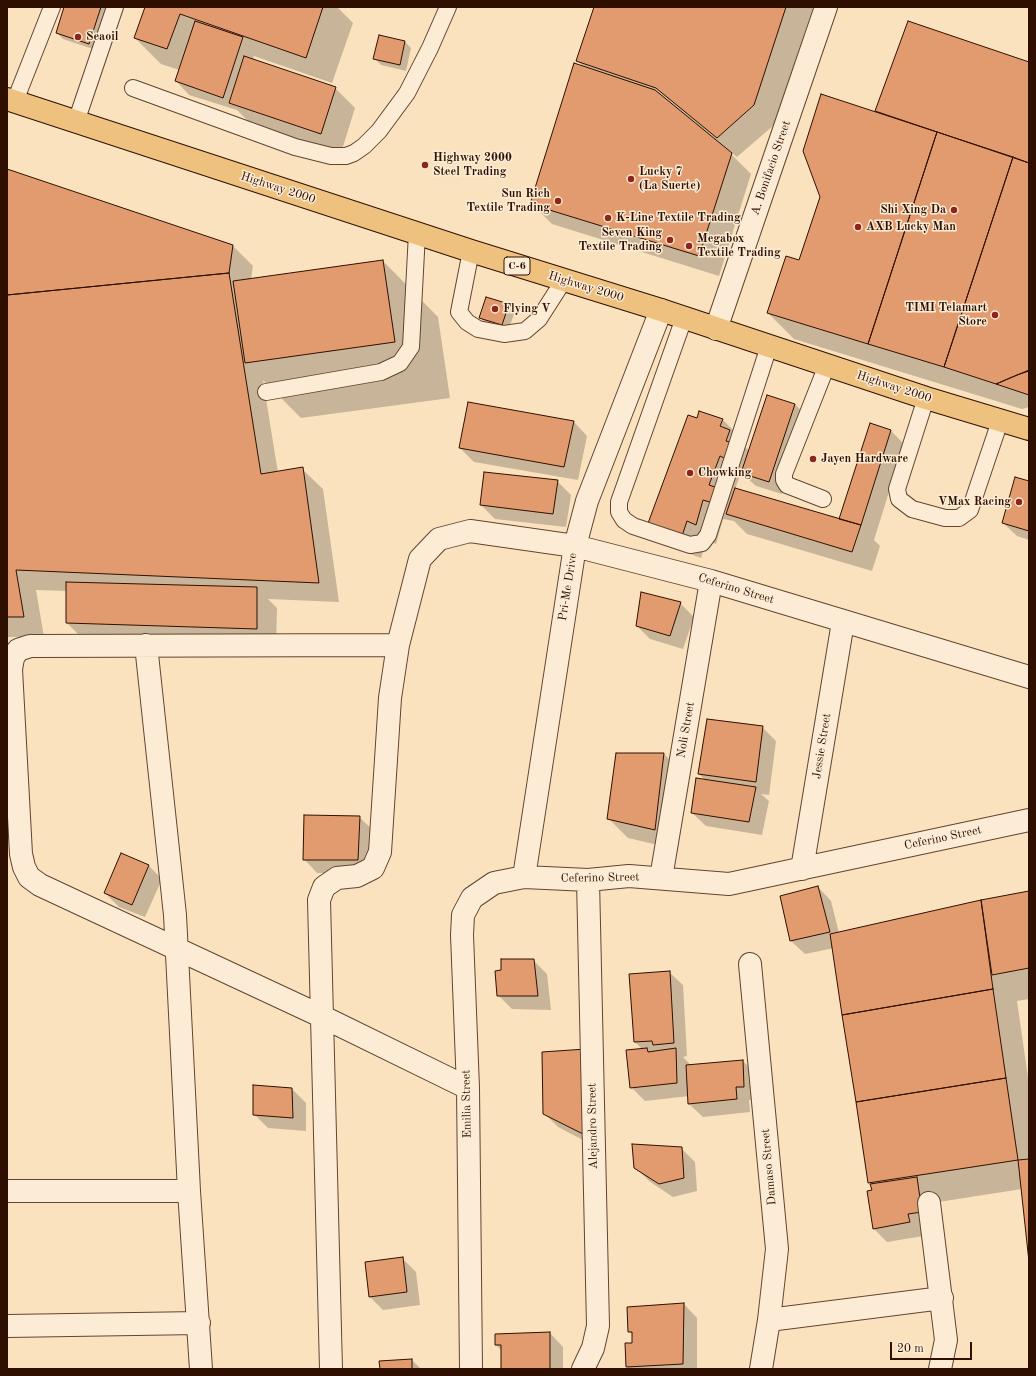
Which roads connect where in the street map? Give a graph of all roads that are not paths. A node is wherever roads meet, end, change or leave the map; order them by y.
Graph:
1 (52, 7) edge
2 (114, 7) edge
3 (448, 7) edge
4 (826, 7) edge
5 (133, 88) dead end
6 (11, 100) edge
7 (76, 122) junction
8 (417, 233) junction
9 (471, 251) junction
10 (564, 280) junction
11 (661, 310) junction
12 (684, 318) junction
13 (716, 329) junction
14 (769, 346) junction
15 (827, 365) junction
16 (266, 392) dead end
17 (926, 398) junction
18 (1000, 421) junction
19 (1029, 429) edge
20 (824, 499) dead end
21 (575, 546) junction
22 (711, 581) junction
23 (843, 622) junction
24 (146, 645) junction
25 (398, 645) junction
26 (1029, 677) edge
27 (1029, 820) edge
28 (802, 869) junction
29 (524, 877) junction
30 (661, 878) junction
31 (588, 880) junction
32 (177, 947) junction
33 (750, 964) dead end
34 (321, 1016) junction
35 (468, 1088) junction
36 (7, 1190) edge
37 (189, 1191) junction
38 (929, 1203) dead end
39 (942, 1298) junction
40 (769, 1320) junction
41 (199, 1323) junction
42 (7, 1326) edge
43 (201, 1369) edge
44 (331, 1369) edge
45 (470, 1369) edge
46 (582, 1369) edge
47 (761, 1369) edge
48 (940, 1369) edge

1 - 6 lane
2 - 7 lane
3 - 5 lane
4 - 13 street, A. Bonifacio Street
6 - 7 main road, Highway 2000 / C-6
7 - 8 main road, Highway 2000 / C-6
8 - 9 main road, Highway 2000 / C-6
8 - 16 lane
9 - 10 main road, Highway 2000 / C-6
9 - 10 lane
10 - 11 main road, Highway 2000 / C-6
11 - 12 main road, Highway 2000 / C-6
11 - 21 street, Pri-Me Drive
12 - 13 main road, Highway 2000 / C-6
12 - 14 lane
13 - 14 main road, Highway 2000 / C-6
14 - 15 main road, Highway 2000 / C-6
15 - 17 main road, Highway 2000 / C-6
15 - 20 lane
17 - 18 main road, Highway 2000 / C-6
17 - 18 lane
18 - 19 main road, Highway 2000 / C-6
21 - 22 street, Ceferino Street
21 - 25 street, Ceferino Street
21 - 29 street, Pri-Me Drive
22 - 23 street, Ceferino Street
22 - 30 street, Noli Street
23 - 26 street, Ceferino Street
23 - 28 street, Jessie Street
24 - 25 street
24 - 32 street
24 - 32 street
25 - 34 street
27 - 28 street, Ceferino Street
28 - 30 street, Ceferino Street
29 - 31 street, Ceferino Street
29 - 35 street, Emilia Street
30 - 31 street, Ceferino Street
31 - 46 street, Alejandro Street
32 - 34 street
32 - 37 street
33 - 40 street, Damaso Street
34 - 35 street
34 - 44 street
35 - 45 street, Emilia Street
36 - 37 street
37 - 41 street
38 - 39 street
39 - 40 street
39 - 48 street
40 - 47 street, Damaso Street
41 - 42 street
41 - 43 street

